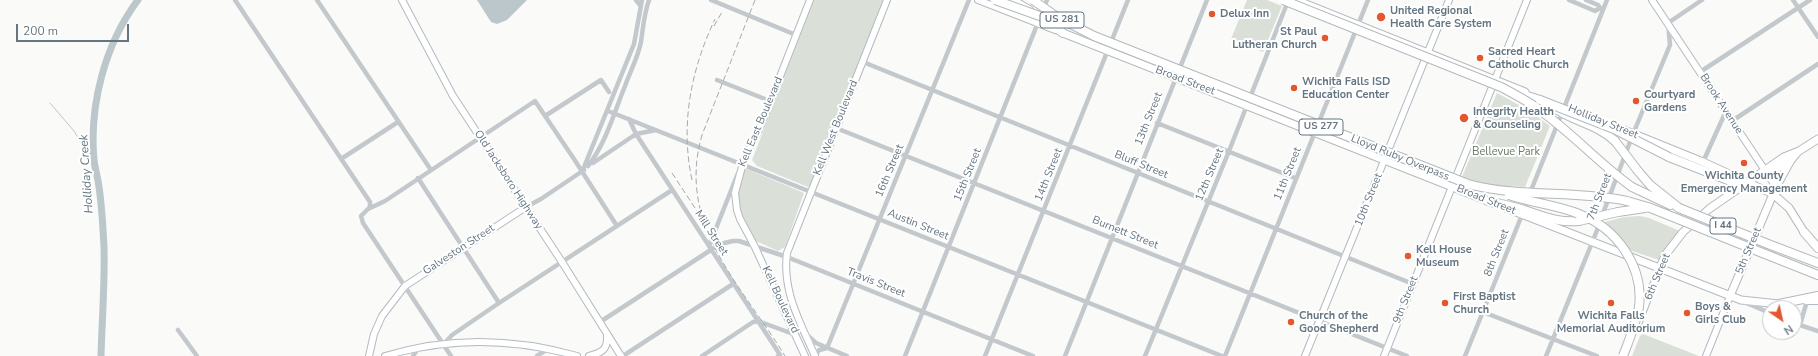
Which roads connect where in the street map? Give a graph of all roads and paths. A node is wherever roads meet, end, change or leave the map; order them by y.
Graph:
1 (235, 0) edge
2 (317, 0) edge
3 (402, 0) edge
4 (636, 0) edge
5 (642, 0) edge
6 (648, 0) edge
7 (711, 0) edge
8 (810, 0) edge
9 (887, 0) edge
10 (969, 0) edge
11 (978, 0) edge
12 (995, 0) edge
13 (1012, 0) edge
14 (1033, 0) edge
15 (1047, 0) edge
16 (1128, 0) edge
17 (1206, 0) edge
18 (1283, 0) edge
19 (1288, 0) edge
20 (1296, 0) edge
21 (1368, 0) edge
22 (1449, 0) edge
23 (1527, 0) edge
24 (1569, 0) edge
25 (1586, 0) edge
26 (1607, 0) edge
27 (1652, 0) edge
28 (1702, 0) edge
29 (1794, 0) edge
30 (1810, 0) edge
31 (640, 5) junction
32 (1798, 8) junction
33 (1601, 9) junction
34 (1039, 20) junction
35 (1668, 23) junction
36 (1359, 24) junction
37 (1063, 33) joint
38 (796, 35) junction
39 (1094, 36) junction
40 (1818, 37) edge
41 (1678, 38) junction
42 (1670, 45) junction
43 (1108, 50) junction
44 (1428, 53) junction
45 (863, 62) junction
46 (1818, 64) edge
47 (1700, 72) junction
48 (1176, 77) junction
49 (717, 80) dead end
50 (1495, 80) junction
51 (1501, 87) junction
52 (933, 90) junction
53 (608, 92) dead end
54 (1539, 97) joint
55 (770, 101) junction
56 (1247, 105) junction
57 (1563, 110) junction
58 (608, 111) junction
59 (1726, 111) junction
60 (614, 113) junction
61 (545, 116) junction
62 (1000, 117) junction
63 (629, 119) junction
64 (1732, 121) junction
65 (398, 122) junction
66 (1157, 123) junction
67 (836, 128) junction
68 (656, 130) junction
69 (1315, 132) junction
70 (636, 134) junction
71 (1633, 134) junction
72 (480, 138) junction
73 (1818, 139) edge
74 (1071, 145) junction
75 (1229, 151) junction
76 (1799, 151) junction
77 (906, 156) junction
78 (341, 159) junction
79 (1385, 160) junction
80 (1791, 160) junction
81 (1703, 162) junction
82 (743, 163) junction
83 (588, 166) junction
84 (431, 170) junction
85 (1765, 170) junction
86 (582, 172) junction
87 (1137, 173) junction
88 (418, 178) junction
89 (1295, 178) junction
90 (974, 183) junction
91 (1748, 183) junction
92 (1452, 186) junction
93 (672, 190) junction
94 (1495, 190) junction
95 (1775, 190) junction
96 (811, 191) junction
97 (1488, 201) joint
98 (1208, 202) junction
99 (526, 207) junction
100 (1648, 207) junction
101 (1678, 208) junction
102 (368, 209) junction
103 (1044, 211) junction
104 (1523, 212) junction
105 (880, 219) junction
106 (617, 226) junction
107 (1275, 229) junction
108 (1804, 232) junction
109 (1111, 238) junction
110 (1593, 241) junction
111 (1818, 243) edge
112 (754, 245) junction
113 (948, 246) junction
114 (464, 247) junction
115 (710, 247) junction
116 (1818, 248) edge
117 (787, 256) junction
118 (1345, 257) junction
119 (562, 262) junction
120 (1818, 263) edge
121 (1183, 266) junction
122 (1660, 267) junction
123 (1018, 274) junction
124 (1818, 275) edge
125 (733, 284) junction
126 (854, 284) junction
127 (1413, 284) junction
128 (404, 286) junction
129 (1249, 293) junction
130 (1730, 296) junction
131 (1818, 296) edge
132 (1741, 300) junction
133 (1792, 300) edge
134 (1807, 301) junction
135 (1818, 301) edge
136 (1086, 302) junction
137 (1762, 302) edge
138 (1802, 302) edge
139 (499, 303) junction
140 (1762, 309) edge
141 (922, 312) junction
142 (1483, 312) junction
143 (1802, 318) edge
144 (758, 321) junction
145 (790, 321) junction
146 (1319, 321) junction
147 (600, 322) junction
148 (1802, 326) edge
149 (781, 329) junction
150 (1156, 329) junction
151 (178, 330) dead end
152 (1818, 331) edge
153 (804, 332) junction
154 (607, 333) junction
155 (796, 335) junction
156 (991, 339) junction
157 (1553, 339) junction
158 (444, 344) junction
159 (419, 347) junction
160 (828, 348) junction
161 (1387, 348) junction
162 (548, 349) junction
163 (779, 355) edge
164 (197, 356) edge
165 (369, 356) edge
166 (385, 356) edge
167 (413, 356) edge
168 (451, 356) edge
169 (537, 356) edge
170 (577, 356) edge
171 (590, 356) edge
172 (622, 356) edge
173 (702, 356) edge
174 (805, 356) edge
175 (815, 356) edge
176 (847, 356) edge
177 (905, 356) edge
178 (985, 356) edge
179 (1033, 356) edge
180 (1065, 356) edge
181 (1145, 356) edge
182 (1222, 356) edge
183 (1225, 356) edge
184 (1305, 356) edge
185 (1384, 356) edge
186 (1406, 356) edge
187 (1465, 356) edge
188 (1546, 356) edge
189 (1597, 356) edge
190 (1623, 356) edge
191 (1627, 356) edge
192 (1706, 356) edge

1 - 78 street
2 - 65 street
3 - 72 main road, Old Jacksboro Highway
4 - 31 street
5 - 31 street
6 - 60 street, Galveston Street
7 - 38 street
8 - 38 main road, Kell East Boulevard
9 - 45 main road, Kell West Boulevard
10 - 52 street, 16th Street
11 - 34 main road
12 - 39 highway, US 277, bridge
13 - 34 highway
14 - 39 highway, Lloyd Ruby Overpass / US 281, bridge
15 - 34 street, 15th Street
16 - 43 street, 14th Street
17 - 48 street, 13th Street
18 - 51 highway, bridge
19 - 56 street, 12th Street
20 - 36 main road
21 - 36 street, 11th Street
22 - 44 main road, 10th Street
23 - 50 main road, 9th Street
24 - 33 street
25 - 33 street
26 - 33 street, 8th Street
27 - 35 main road, Brook Avenue
28 - 35 street
29 - 32 street
30 - 32 street
31 - 58 street
32 - 40 street
32 - 47 street
33 - 57 street, 8th Street
34 - 37 highway
34 - 62 street, 15th Street
35 - 41 main road, Brook Avenue
35 - 42 street, 7th Street
36 - 44 main road
36 - 69 street, 11th Street
37 - 43 main road, Broad Street
38 - 55 main road, Kell East Boulevard
39 - 94 highway, Lloyd Ruby Overpass / US 277, bridge
41 - 42 street, 7th Street
41 - 47 main road, Brook Avenue
42 - 71 street, 7th Street
43 - 48 main road, Broad Street
43 - 74 street, 14th Street
44 - 50 main road
44 - 79 main road, 10th Street
45 - 52 street, Bluff Street
45 - 67 main road, Kell West Boulevard
46 - 64 street
47 - 59 main road, Brook Avenue
48 - 56 main road, Broad Street
48 - 66 street, 13th Street
49 - 55 street
50 - 54 main road
50 - 92 main road, 9th Street
51 - 91 highway, bridge
51 - 101 highway, bridge
52 - 62 street, Bluff Street
52 - 77 street, 16th Street
53 - 61 street
54 - 57 highway
55 - 82 main road, Kell East Boulevard
56 - 69 main road, Broad Street
56 - 75 street, 12th Street
57 - 71 main road, Holliday Street
57 - 101 highway, bridge
57 - 104 street, 8th Street
58 - 60 street, Austin Street
58 - 86 street
59 - 64 main road, Brook Avenue
59 - 81 street
60 - 63 street, Austin Street
60 - 83 street, Galveston Street
61 - 72 street
61 - 86 street
62 - 74 street, Bluff Street
62 - 90 street, 15th Street
63 - 68 street, Austin Street
63 - 70 street, Mill Street
64 - 85 main road, Brook Avenue
65 - 78 street
65 - 84 street
66 - 75 street
66 - 87 street, 13th Street
67 - 77 street, Burnett Street
67 - 96 main road, Kell West Boulevard
68 - 70 street, Galveston Street
68 - 82 street, Austin Street
69 - 79 main road, Broad Street
69 - 89 street, 11th Street
70 - 83 street, Galveston Street
70 - 93 street, Mill Street
71 - 81 main road, Holliday Street
71 - 110 street, 7th Street
72 - 84 street
72 - 99 main road, Old Jacksboro Highway
73 - 76 main road
74 - 87 street, Bluff Street
74 - 103 street, 14th Street
75 - 89 street
75 - 98 street, 12th Street
76 - 80 main road, 5th Street
76 - 85 main road, 6th Street
77 - 90 street, Burnett Street
77 - 105 street, 16th Street
78 - 102 street
79 - 92 main road, Broad Street
79 - 118 main road, 10th Street
80 - 85 main road
80 - 95 main road, 5th Street
81 - 91 main road, Holliday Street
82 - 96 street, Austin Street
82 - 112 main road, Kell East Boulevard
82 - 115 street
83 - 86 street, Galveston Street
84 - 88 street
85 - 91 main road, 6th Street
85 - 95 main road, Brook Avenue
86 - 99 street, Galveston Street
86 - 106 street
87 - 98 street, Bluff Street
87 - 109 street, 13th Street
88 - 102 street
88 - 114 street
89 - 107 street, 11th Street
90 - 103 street, Burnett Street
90 - 113 street, 15th Street
91 - 95 main road, Holliday Street
91 - 122 main road, 6th Street
92 - 97 main road, Broad Street
92 - 127 main road, 9th Street
93 - 106 street
93 - 115 street, Mill Street
94 - 100 highway, Lloyd Ruby Overpass / US 277, bridge
94 - 190 highway, bridge
95 - 108 main road, Brook Avenue
95 - 130 main road, 5th Street
96 - 105 street, Austin Street
96 - 117 main road, Kell West Boulevard
97 - 104 highway
98 - 107 street, Bluff Street
98 - 121 street, 12th Street
99 - 114 main road, Galveston Street
99 - 119 main road, Old Jacksboro Highway
100 - 104 highway, bridge
100 - 124 highway, I 44, bridge
101 - 120 highway, I 44, bridge
102 - 128 street
103 - 109 street, Burnett Street
103 - 123 street, 14th Street
104 - 110 main road, Broad Street
104 - 142 street, 8th Street
105 - 113 street, Austin Street
105 - 126 street, 16th Street
106 - 119 street
107 - 118 street, Bluff Street
107 - 129 street, 11th Street
108 - 111 main road
108 - 116 highway
109 - 121 street, Burnett Street
109 - 136 street, 13th Street
110 - 122 main road, Broad Street
110 - 157 street, 7th Street
112 - 115 street, Travis Street
112 - 117 street, Travis Street
112 - 145 main road, Kell Boulevard
113 - 123 street, Austin Street
113 - 141 street, 15th Street
114 - 128 main road, Galveston Street
114 - 139 street
115 - 125 street, Mill Street
115 - 147 street
117 - 126 street, Travis Street
117 - 153 main road, Kell Boulevard
118 - 127 street, Bluff Street
118 - 146 main road, 10th Street
119 - 139 street
119 - 147 main road, Old Jacksboro Highway
121 - 129 street, Burnett Street
121 - 150 street, 12th Street
122 - 130 main road, Broad Street
122 - 191 main road, 6th Street
123 - 136 street, Austin Street
123 - 156 street, 14th Street
125 - 144 street, Mill Street
125 - 172 street
126 - 141 street, Travis Street
126 - 160 street, 16th Street
127 - 161 main road, 9th Street
128 - 158 street
128 - 165 main road, Galveston Street
129 - 146 street, Burnett Street
129 - 183 street, 11th Street
130 - 132 main road, Broad Street
130 - 192 main road, 5th Street
131 - 133 highway
132 - 137 main road
132 - 140 street, Broad Street
134 - 135 main road
134 - 138 main road
134 - 143 street
136 - 150 street, Austin Street
136 - 180 street, 13th Street
139 - 158 street
141 - 156 street, Travis Street
141 - 177 street, 15th Street
142 - 157 street
142 - 187 street, 8th Street
144 - 149 street
144 - 163 street, Mill Street
144 - 173 street
145 - 149 street
145 - 155 main road, Kell Boulevard
146 - 161 street, Burnett Street
146 - 184 main road, 10th Street
147 - 154 main road, Old Jacksboro Highway
148 - 152 street
149 - 155 street
150 - 181 street, 12th Street
150 - 182 street, Austin Street
151 - 164 street
153 - 160 street
153 - 175 main road, Kell Boulevard
154 - 171 main road
154 - 172 main road, Old Jacksboro Highway
155 - 174 main road, Kell Boulevard
156 - 178 street, 14th Street
156 - 179 street, Travis Street
157 - 188 street, 7th Street
157 - 189 street
158 - 159 main road
158 - 162 main road
158 - 168 street
159 - 166 main road
159 - 167 street
160 - 175 street
160 - 176 street
161 - 185 main road, 9th Street
161 - 186 street, Burnett Street
162 - 169 street
162 - 170 main road

